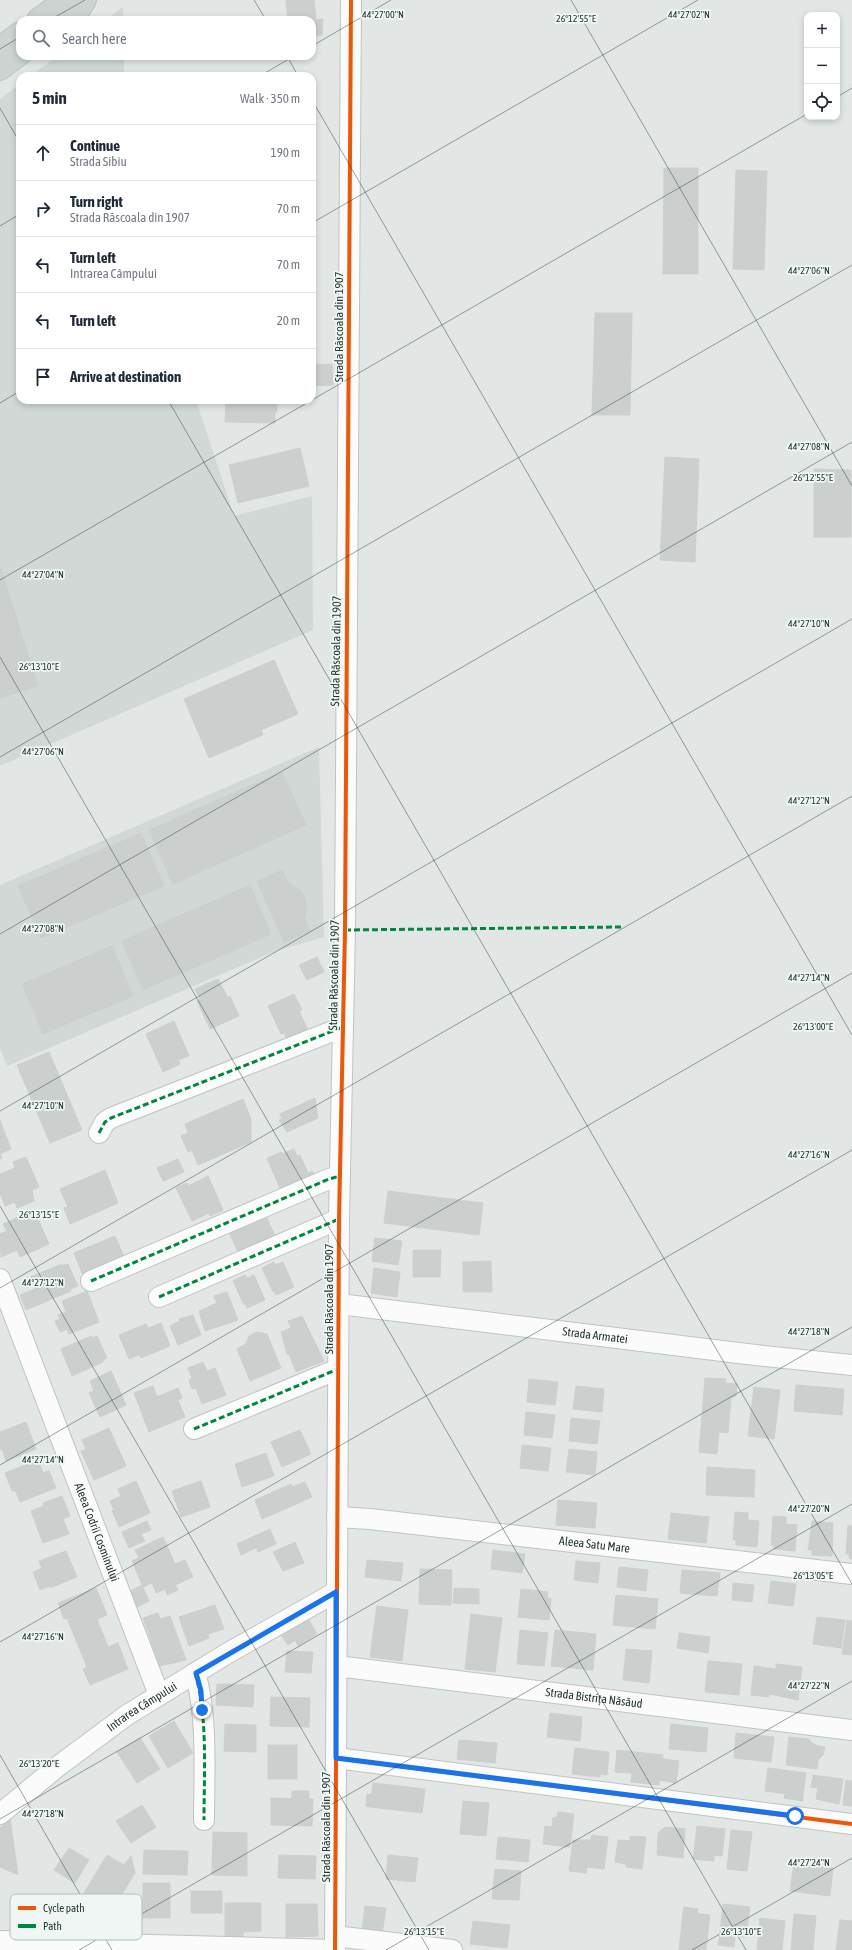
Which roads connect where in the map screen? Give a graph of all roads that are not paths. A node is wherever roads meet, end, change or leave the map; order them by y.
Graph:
1 (65, 0) edge
2 (85, 0) edge
3 (351, 0) edge
4 (43, 16) edge
5 (71, 16) edge
6 (16, 36) edge
7 (0, 48) edge
8 (16, 57) edge
9 (0, 69) edge
10 (343, 1027) junction
11 (99, 1133) dead end
12 (340, 1176) junction
13 (339, 1219) junction
14 (0, 1279) edge
15 (91, 1281) dead end
16 (159, 1297) dead end
17 (339, 1304) junction
18 (852, 1365) edge
19 (338, 1369) junction
20 (194, 1429) dead end
21 (338, 1517) junction
22 (852, 1574) edge
23 (336, 1592) junction
24 (337, 1666) junction
25 (196, 1673) junction
26 (159, 1694) junction
27 (852, 1730) edge
28 (336, 1758) junction
29 (0, 1814) edge
30 (204, 1820) dead end
31 (852, 1824) edge
32 (0, 1941) edge
33 (335, 1945) edge
34 (452, 1950) edge

1 - 4 main road
2 - 5 main road
3 - 10 street, Strada Răscoala din 1907
6 - 7 main road
8 - 9 main road
10 - 11 street
10 - 12 street, Strada Răscoala din 1907
12 - 13 street, Strada Răscoala din 1907
12 - 15 street
13 - 16 street
13 - 17 street, Strada Răscoala din 1907
14 - 26 street, Aleea Codrii Cosminului
17 - 18 street, Strada Armatei
17 - 19 street, Strada Răscoala din 1907
19 - 20 street
19 - 21 street, Strada Răscoala din 1907
21 - 22 street, Aleea Satu Mare
21 - 23 street, Strada Răscoala din 1907
23 - 24 street, Strada Răscoala din 1907
23 - 25 street, Intrarea Câmpului
24 - 27 street, Strada Bistrița Năsăud
24 - 28 street, Strada Răscoala din 1907
25 - 26 street, Intrarea Câmpului
25 - 30 street
26 - 29 street, Intrarea Câmpului
28 - 31 street
28 - 33 street, Strada Răscoala din 1907
32 - 33 street
33 - 34 street

